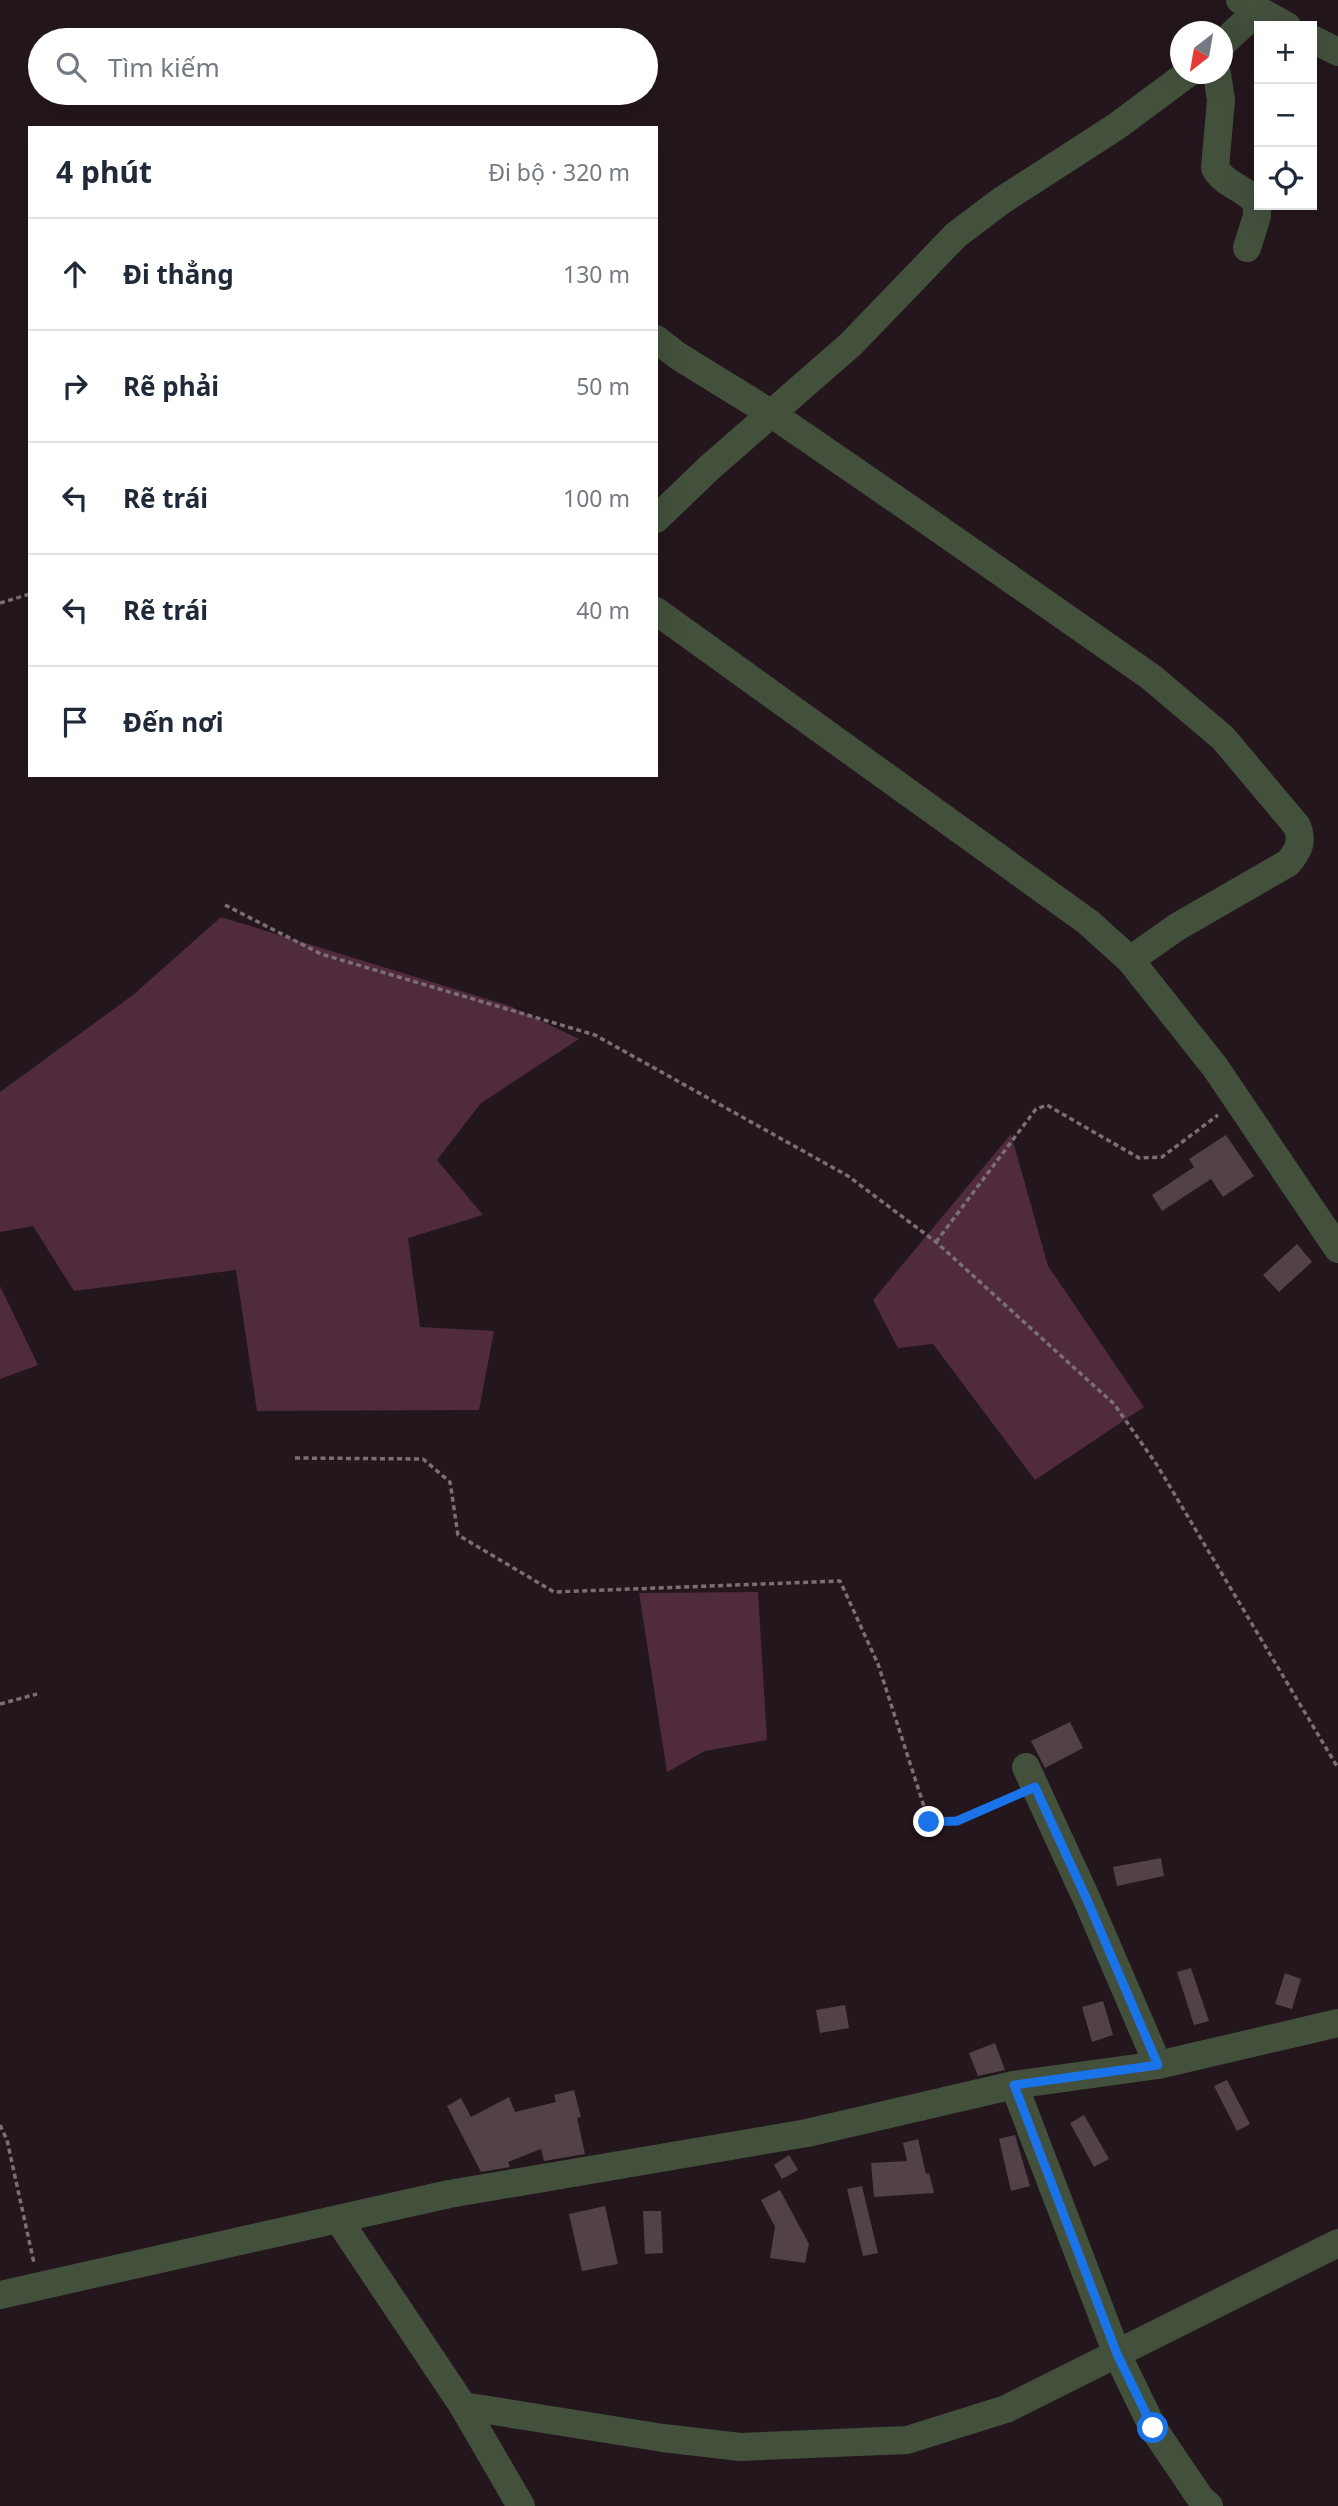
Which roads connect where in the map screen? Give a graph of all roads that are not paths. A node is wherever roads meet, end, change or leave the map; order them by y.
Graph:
1 (1249, 5) edge
2 (1278, 21) edge
3 (1233, 29) edge
4 (1317, 42) edge
5 (1338, 52) edge
6 (1174, 84) edge
7 (1219, 84) edge
8 (1247, 247) dead end
9 (658, 341) edge
10 (772, 414) junction
11 (658, 517) edge
12 (658, 612) edge
13 (1130, 960) junction
14 (1338, 1249) edge
15 (1030, 1777) road end
16 (1338, 2022) edge
17 (1158, 2065) junction
18 (1014, 2085) junction
19 (338, 2219) junction
20 (1338, 2243) edge
21 (0, 2295) edge
22 (1117, 2354) junction
23 (463, 2406) junction
24 (521, 2506) edge
25 (1209, 2506) edge

1 - 2 street
1 - 3 street
4 - 5 street
6 - 10 street
7 - 8 street
9 - 10 street
10 - 11 street
10 - 13 street
12 - 13 street
13 - 14 street
15 - 17 street
16 - 17 street
17 - 18 street
18 - 19 street
18 - 22 street
19 - 21 street
19 - 23 street
20 - 22 street
22 - 23 street
22 - 25 street
23 - 24 street

